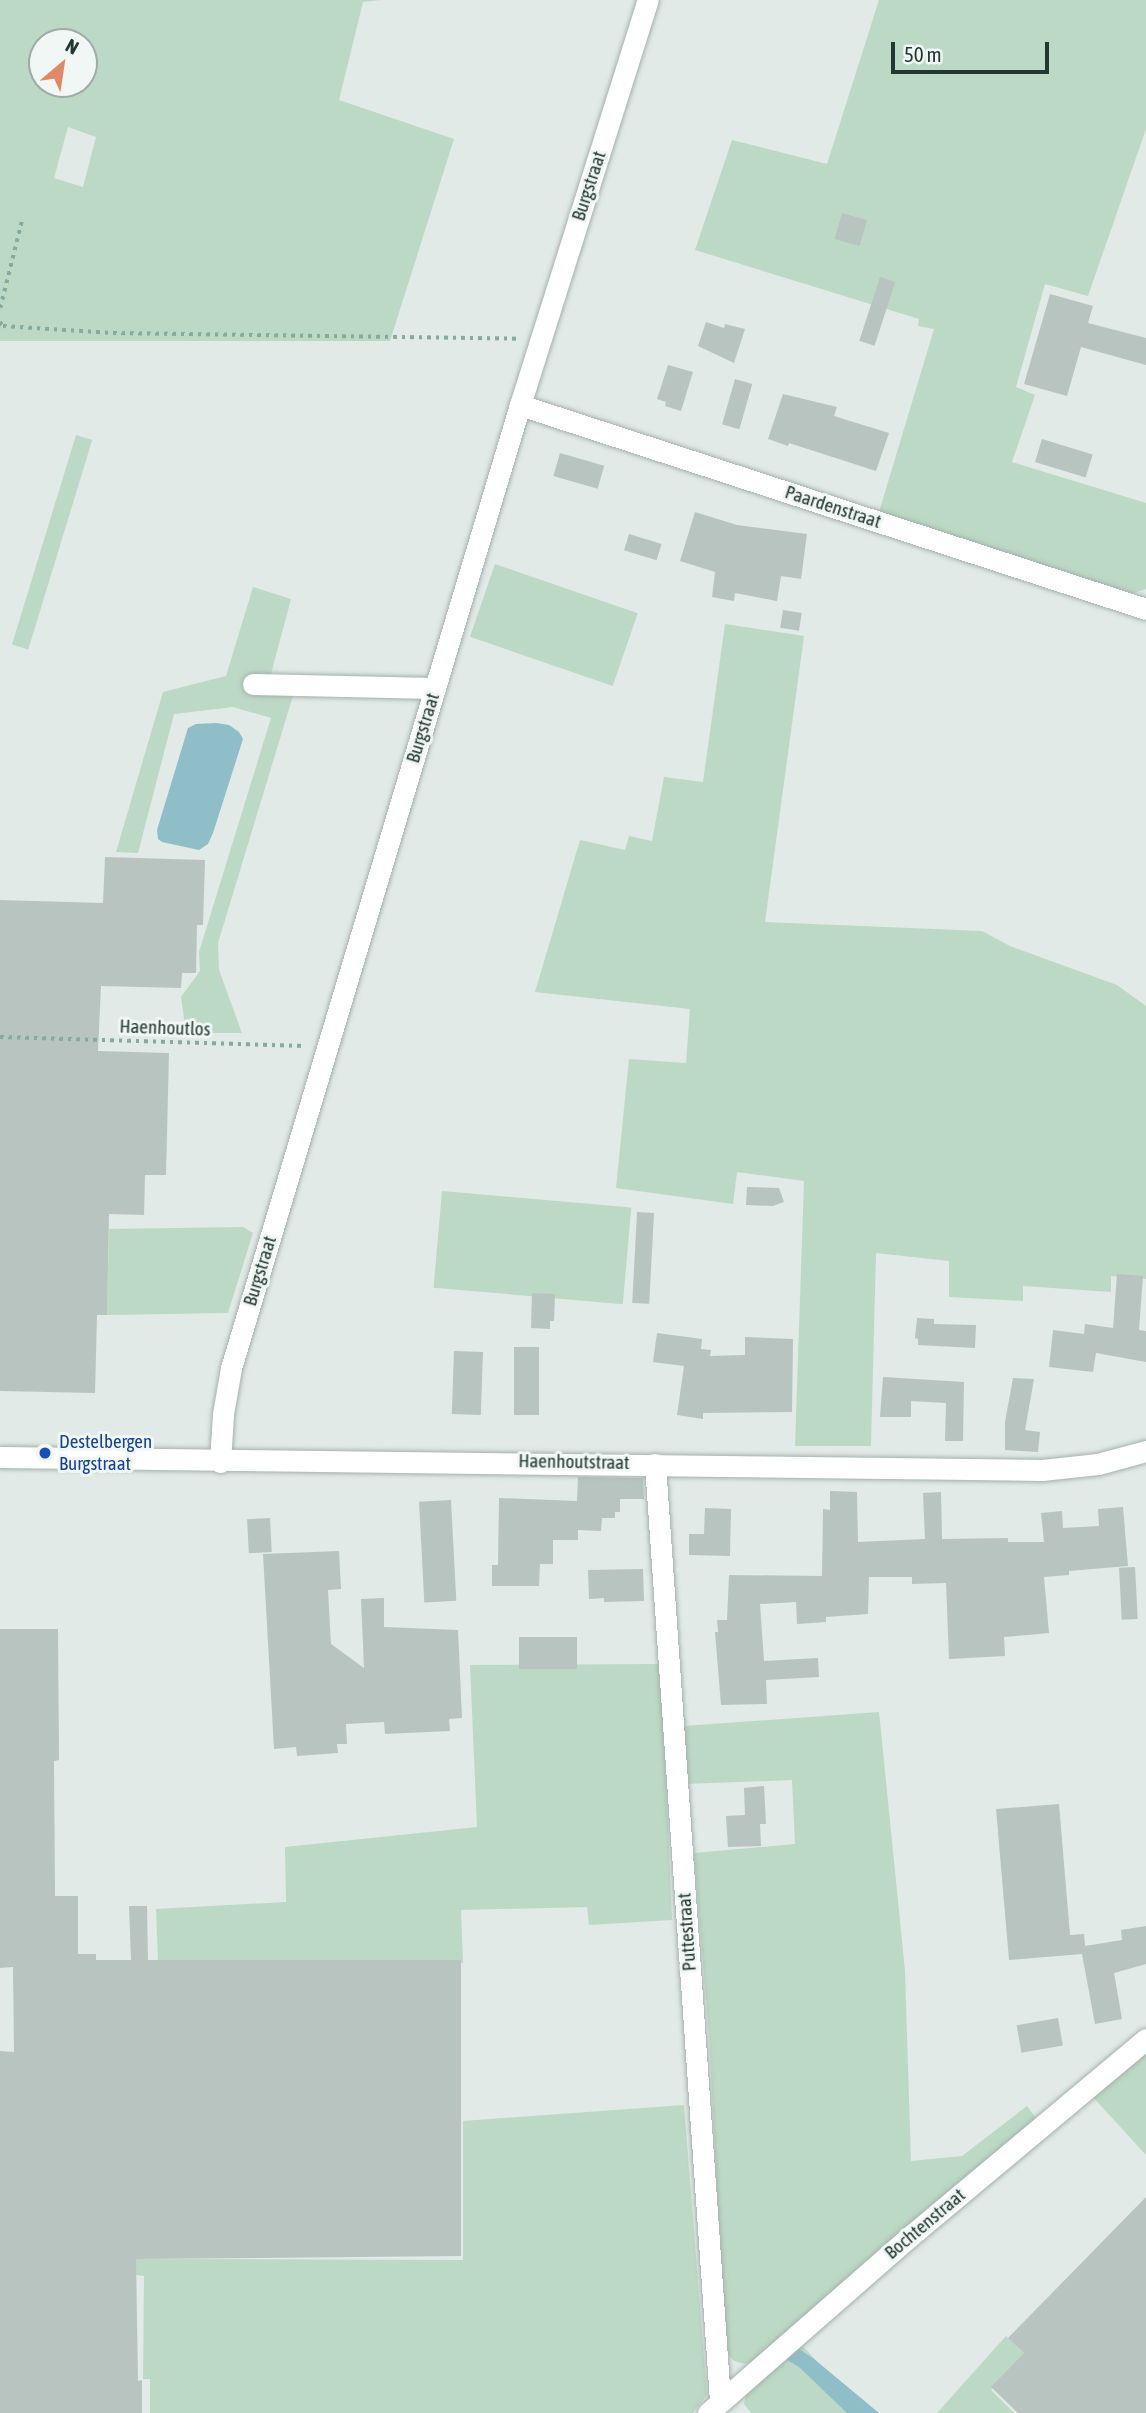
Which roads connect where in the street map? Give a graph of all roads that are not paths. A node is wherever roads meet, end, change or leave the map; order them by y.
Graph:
1 (648, 0) edge
2 (520, 405) junction
3 (1146, 609) edge
4 (253, 684) dead end
5 (435, 688) junction
6 (1146, 1451) edge
7 (0, 1457) edge
8 (220, 1461) junction
9 (655, 1464) junction
10 (1146, 2039) edge
11 (714, 2407) edge

1 - 2 street, Burgstraat
2 - 3 street, Paardenstraat
2 - 5 street, Burgstraat
4 - 5 street
5 - 8 street, Burgstraat
6 - 9 street, Haenhoutstraat
7 - 8 street, Haenhoutstraat
8 - 9 street, Haenhoutstraat
9 - 11 street, Puttestraat
10 - 11 street, Bochtenstraat

